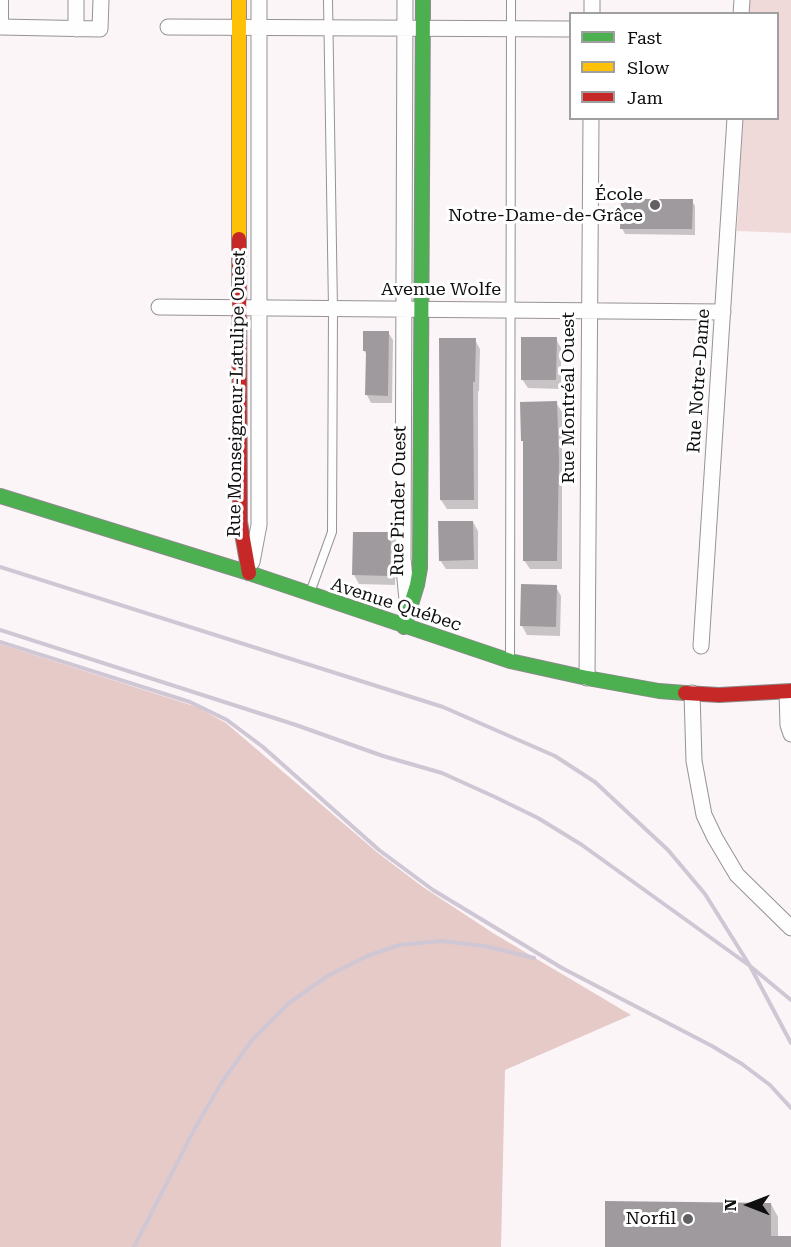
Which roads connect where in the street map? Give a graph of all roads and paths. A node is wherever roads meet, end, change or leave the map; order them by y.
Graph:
1 (4, 0) edge
2 (76, 0) edge
3 (100, 0) edge
4 (239, 0) edge
5 (259, 0) edge
6 (328, 0) edge
7 (405, 0) edge
8 (423, 0) edge
9 (511, 0) edge
10 (2, 27) edge
11 (168, 27) dead end
12 (76, 28) junction
13 (328, 28) junction
14 (405, 28) junction
15 (240, 29) junction
16 (260, 29) junction
17 (423, 29) junction
18 (511, 29) junction
19 (569, 29) edge
20 (591, 120) edge
21 (735, 120) edge
22 (159, 308) dead end
23 (240, 309) junction
24 (258, 309) junction
25 (333, 309) junction
26 (405, 309) junction
27 (421, 309) junction
28 (512, 310) junction
29 (589, 310) junction
30 (723, 312) junction
31 (0, 496) edge
32 (249, 573) junction
33 (309, 595) junction
34 (404, 627) junction
35 (701, 646) dead end
36 (510, 661) junction
37 (586, 678) junction
38 (789, 692) edge
39 (692, 693) junction
40 (791, 734) edge
41 (791, 928) edge

1 - 10 lane
2 - 12 street
3 - 12 street
4 - 15 street, Rue Monseigneur-Latulipe Ouest
5 - 16 street, Rue Monseigneur-Latulipe Ouest
6 - 13 lane
7 - 14 street, Rue Pinder Ouest
8 - 17 street, Rue Pinder Ouest
9 - 18 lane
10 - 12 street
11 - 15 street
13 - 14 street
13 - 16 street
13 - 25 lane
14 - 17 street
14 - 26 street, Rue Pinder Ouest
15 - 16 street
15 - 23 street, Rue Monseigneur-Latulipe Ouest
16 - 24 street, Rue Monseigneur-Latulipe Ouest
17 - 18 street
17 - 27 street, Rue Pinder Ouest
18 - 19 street
18 - 28 lane
20 - 29 street, Rue Montréal Ouest
21 - 30 street, Rue Notre-Dame
22 - 23 street, Avenue Wolfe
23 - 24 street, Avenue Wolfe
23 - 32 street, Rue Monseigneur-Latulipe Ouest
24 - 25 street, Avenue Wolfe
24 - 32 street, Rue Monseigneur-Latulipe Ouest
25 - 26 street, Avenue Wolfe
25 - 33 lane
26 - 27 street, Avenue Wolfe
26 - 34 street, Rue Pinder Ouest
27 - 28 street, Avenue Wolfe
27 - 34 street, Rue Pinder Ouest
28 - 29 street, Avenue Wolfe
28 - 36 lane
29 - 30 street, Avenue Wolfe
29 - 37 street, Rue Montréal Ouest
30 - 35 street, Rue Notre-Dame
31 - 32 street, Avenue Québec
32 - 33 street, Avenue Québec
33 - 34 street, Avenue Québec
34 - 36 street, Avenue Québec
36 - 37 street, Avenue Québec
37 - 39 street, Avenue Québec
38 - 39 street, Avenue Québec
38 - 40 street
39 - 41 street

